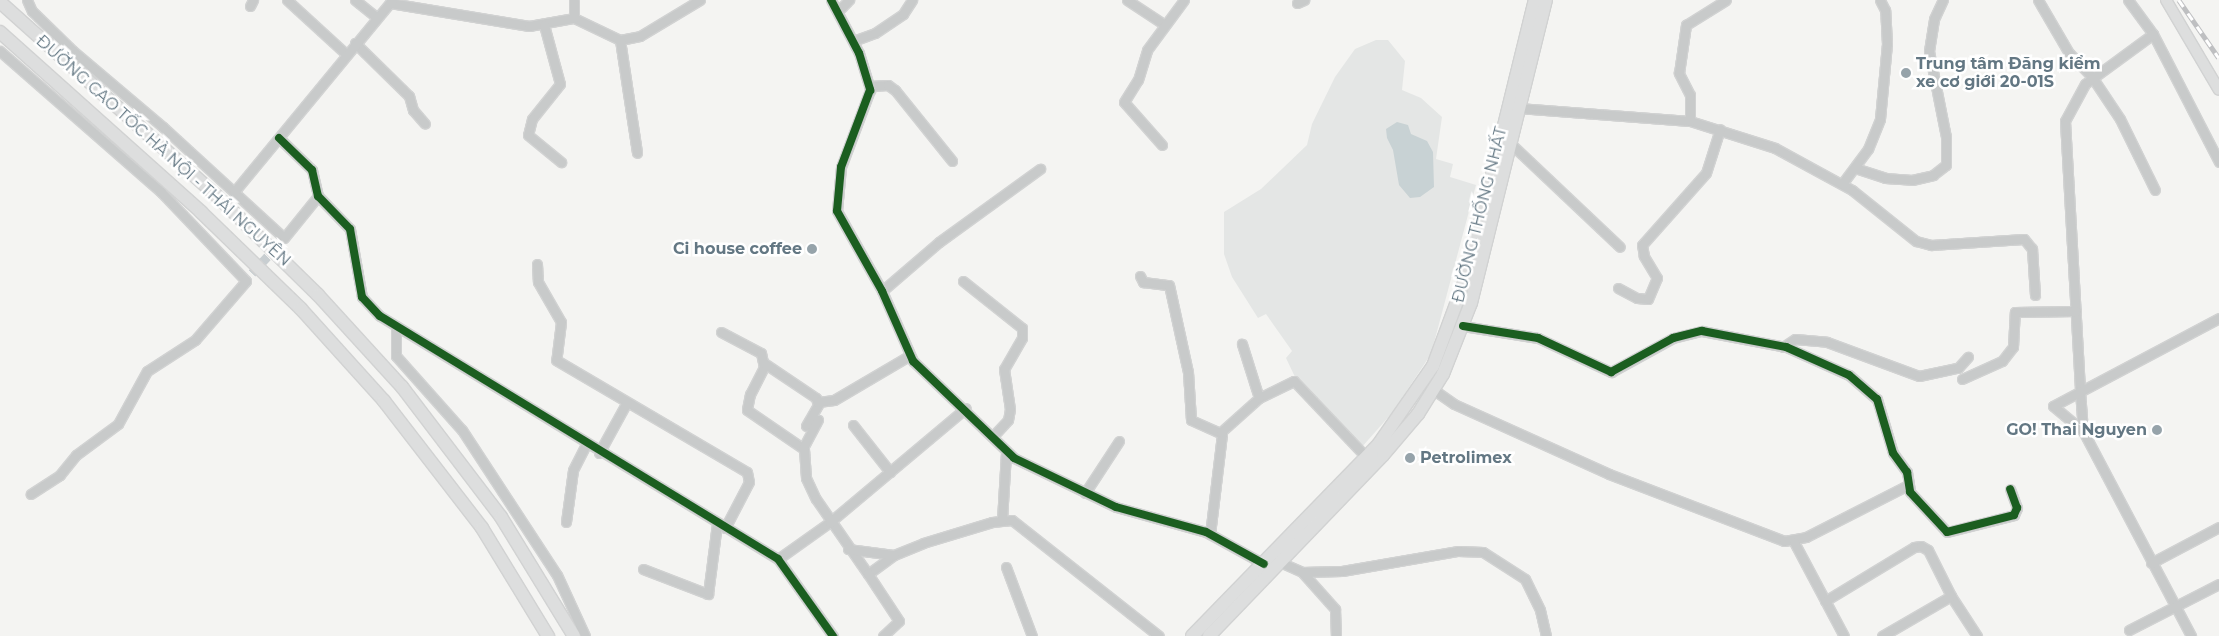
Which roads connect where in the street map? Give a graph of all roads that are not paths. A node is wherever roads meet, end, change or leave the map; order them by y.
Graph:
1 (28, 0) edge
2 (287, 0) edge
3 (355, 0) edge
4 (574, 0) edge
5 (700, 0) edge
6 (831, 0) edge
7 (849, 0) edge
8 (912, 0) edge
9 (1126, 0) edge
10 (1184, 0) edge
11 (1535, 0) edge
12 (1546, 0) edge
13 (1726, 0) edge
14 (1880, 0) edge
15 (1943, 0) edge
16 (2038, 0) edge
17 (2128, 0) edge
18 (2166, 0) edge
19 (0, 2) edge
20 (391, 2) edge
21 (838, 12) junction
22 (377, 18) junction
23 (574, 18) junction
24 (1164, 25) junction
25 (544, 26) junction
26 (0, 32) edge
27 (2153, 34) junction
28 (620, 40) junction
29 (853, 41) junction
30 (355, 43) junction
31 (0, 50) edge
32 (346, 54) junction
33 (2092, 77) junction
34 (870, 86) junction
35 (2219, 90) edge
36 (1513, 107) junction
37 (1690, 121) junction
38 (426, 124) dead end
39 (1720, 128) junction
40 (279, 138) junction
41 (1510, 143) junction
42 (1162, 145) dead end
43 (637, 153) dead end
44 (952, 161) dead end
45 (561, 162) dead end
46 (2219, 162) edge
47 (1855, 168) junction
48 (1040, 169) dead end
49 (1842, 184) junction
50 (2155, 190) dead end
51 (234, 192) junction
52 (318, 196) junction
53 (1620, 247) dead end
54 (537, 264) dead end
55 (1140, 276) dead end
56 (963, 281) dead end
57 (1618, 288) dead end
58 (882, 291) junction
59 (2035, 295) dead end
60 (2076, 311) junction
61 (2219, 318) edge
62 (396, 326) junction
63 (1463, 326) junction
64 (722, 332) dead end
65 (1242, 344) dead end
66 (1783, 347) junction
67 (909, 356) junction
68 (1968, 357) dead end
69 (764, 363) junction
70 (1962, 379) dead end
71 (1434, 390) junction
72 (2080, 390) junction
73 (1259, 398) junction
74 (627, 402) junction
75 (818, 402) junction
76 (966, 408) junction
77 (818, 420) dead end
78 (853, 425) dead end
79 (806, 426) dead end
80 (2082, 430) junction
81 (1221, 432) junction
82 (992, 437) junction
83 (1119, 441) dead end
84 (586, 444) junction
85 (803, 448) junction
86 (599, 453) junction
87 (1006, 453) junction
88 (1367, 458) junction
89 (890, 472) junction
90 (1908, 485) junction
91 (2010, 489) dead end
92 (1085, 493) junction
93 (31, 494) dead end
94 (501, 517) junction
95 (1002, 520) junction
96 (566, 522) dead end
97 (830, 522) junction
98 (721, 526) junction
99 (2219, 527) edge
100 (1210, 534) junction
101 (1794, 542) junction
102 (848, 549) junction
103 (894, 555) junction
104 (778, 559) junction
105 (2151, 563) junction
106 (1273, 566) junction
107 (1006, 567) dead end
108 (643, 569) dead end
109 (1302, 572) junction
110 (868, 574) junction
111 (2219, 584) edge
112 (1951, 596) junction
113 (1825, 601) junction
114 (2175, 608) junction
115 (2129, 630) dead end
116 (546, 636) edge
117 (574, 636) edge
118 (584, 636) edge
119 (833, 636) edge
120 (882, 636) edge
121 (1032, 636) edge
122 (1159, 636) edge
123 (1192, 636) edge
124 (1210, 636) edge
125 (1336, 636) edge
126 (1546, 636) edge
127 (1844, 636) edge
128 (1882, 636) edge
129 (1977, 636) edge
130 (2191, 636) edge

1 - 51 street
2 - 32 street
3 - 22 street
4 - 23 street
5 - 28 street
6 - 21 street
7 - 21 street
8 - 29 street
9 - 24 street
10 - 24 street
11 - 36 highway, ĐƯỜNG THỐNG NHẤT
12 - 36 highway, ĐƯỜNG THỐNG NHẤT
13 - 37 street
14 - 47 street
15 - 47 street
16 - 33 street
17 - 27 street
18 - 35 main road
19 - 94 highway, ĐƯỜNG CAO TỐC HÀ NỘI - THÁI NGUYÊN
20 - 22 street
20 - 25 street
21 - 29 street
22 - 30 street
23 - 25 street
23 - 28 street
24 - 42 street
25 - 45 street
26 - 116 highway, ĐƯỜNG CAO TỐC HÀ NỘI - THÁI NGUYÊN
27 - 33 street
27 - 46 street
28 - 43 street
29 - 34 street
30 - 32 street
30 - 38 street
31 - 93 street
32 - 40 street
33 - 50 street
33 - 60 street
34 - 44 street
34 - 58 street
36 - 37 street
36 - 41 highway, ĐƯỜNG THỐNG NHẤT
36 - 88 highway, ĐƯỜNG THỐNG NHẤT
37 - 39 street
39 - 49 street
39 - 57 street
40 - 51 street
40 - 52 street
41 - 53 street
41 - 63 highway, ĐƯỜNG THỐNG NHẤT
47 - 49 street
48 - 58 street
49 - 59 street
51 - 52 street
52 - 62 street
54 - 74 street
55 - 81 street
56 - 82 street
58 - 67 street
60 - 70 street
60 - 72 street
61 - 72 street
62 - 84 street
62 - 118 street
63 - 66 street
63 - 71 highway, ĐƯỜNG THỐNG NHẤT
64 - 69 street
65 - 73 street
66 - 68 street
66 - 90 street
67 - 75 street
67 - 76 street
69 - 75 street
69 - 85 street
71 - 101 street
71 - 106 highway, ĐƯỜNG THỐNG NHẤT
72 - 80 street
72 - 80 street
73 - 81 street
73 - 88 street
74 - 86 street
74 - 98 street
75 - 79 street
76 - 82 street
76 - 89 street
77 - 85 street
78 - 89 street
80 - 105 street
81 - 100 street
82 - 87 street
83 - 92 street
84 - 86 street
84 - 96 street
85 - 97 street
86 - 98 street
87 - 92 street
87 - 95 street
88 - 106 highway, ĐƯỜNG THỐNG NHẤT
89 - 97 street
90 - 91 street
90 - 101 street
92 - 100 street
94 - 117 highway, ĐƯỜNG CAO TỐC HÀ NỘI - THÁI NGUYÊN
94 - 118 highway
95 - 103 street
95 - 122 street
97 - 102 street
97 - 104 street
98 - 104 street
98 - 108 street
99 - 105 street
100 - 106 street
101 - 113 street
102 - 103 street
102 - 110 street
103 - 110 street
104 - 119 street
105 - 114 street
106 - 109 street
106 - 123 highway, ĐƯỜNG THỐNG NHẤT
106 - 124 highway, ĐƯỜNG THỐNG NHẤT
107 - 121 street
109 - 125 street
109 - 126 street
110 - 120 street
111 - 114 street
112 - 113 street
112 - 128 street
112 - 129 street
113 - 127 street
114 - 115 street
114 - 130 street

